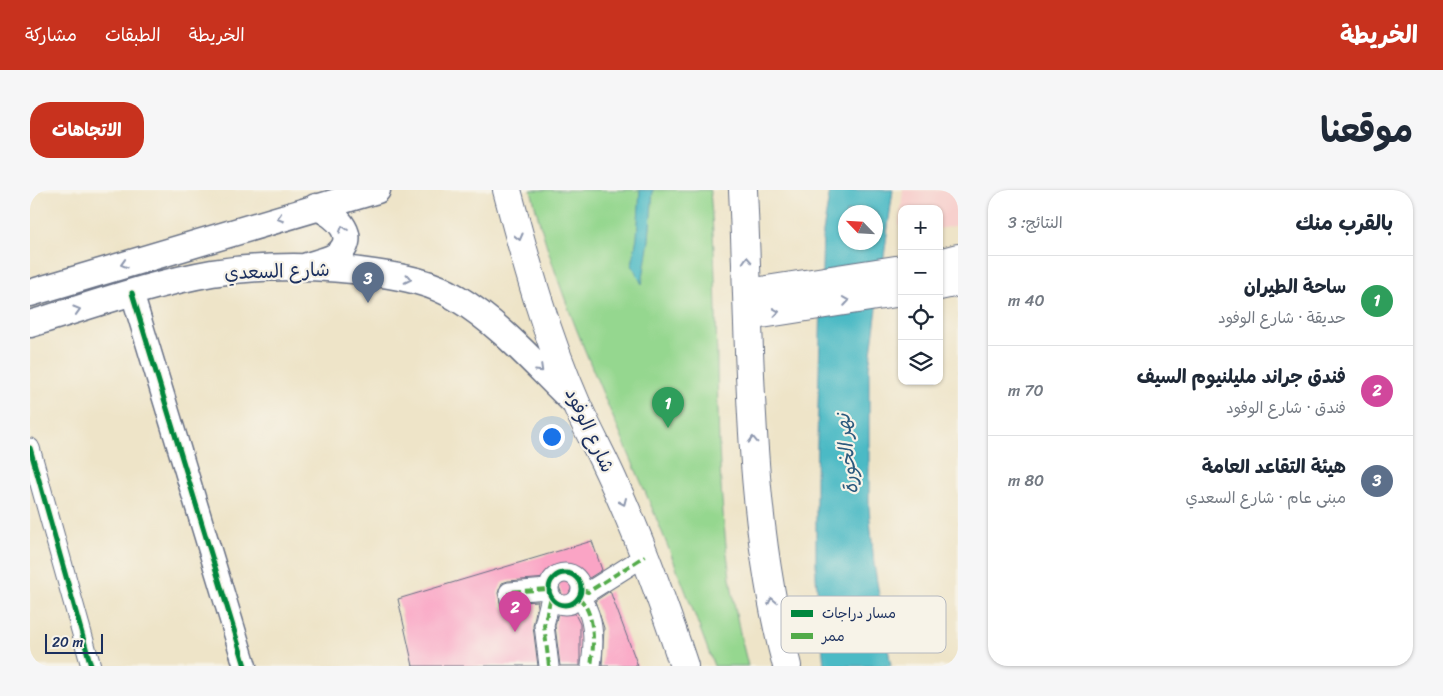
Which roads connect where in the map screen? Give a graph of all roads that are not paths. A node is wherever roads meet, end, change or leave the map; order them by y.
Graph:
1 (377, 190) edge
2 (507, 190) edge
3 (743, 190) edge
4 (316, 207) junction
5 (958, 258) edge
6 (943, 262) edge
7 (302, 268) junction
8 (895, 281) edge
9 (958, 282) edge
10 (943, 285) edge
11 (30, 293) edge
12 (132, 293) junction
13 (748, 304) junction
14 (30, 324) edge
15 (576, 404) junction
16 (30, 448) edge
17 (646, 556) junction
18 (549, 593) junction
19 (580, 594) junction
20 (510, 600) dead end
21 (781, 639) edge
22 (784, 653) edge
23 (91, 666) edge
24 (245, 666) edge
25 (548, 666) edge
26 (591, 666) edge
27 (684, 666) edge
28 (787, 666) edge

1 - 4 main road, شارع السعدي
2 -> 15 main road, شارع الوفود
13 -> 3 main road
7 -> 4 main road
4 -> 11 main road, شارع السعدي
5 - 6 main road
7 - 12 main road, شارع السعدي
7 -> 15 main road, شارع السعدي
8 - 13 main road
9 - 10 main road
14 -> 12 main road, شارع السعدي
12 - 24 street
21 -> 13 main road
15 -> 17 main road, شارع الوفود
16 - 23 street
17 - 19 street
17 - 27 main road, شارع الوفود
18 - 19 street
18 - 19 street
18 - 20 street
18 - 25 street
19 - 26 street
28 -> 22 main road

